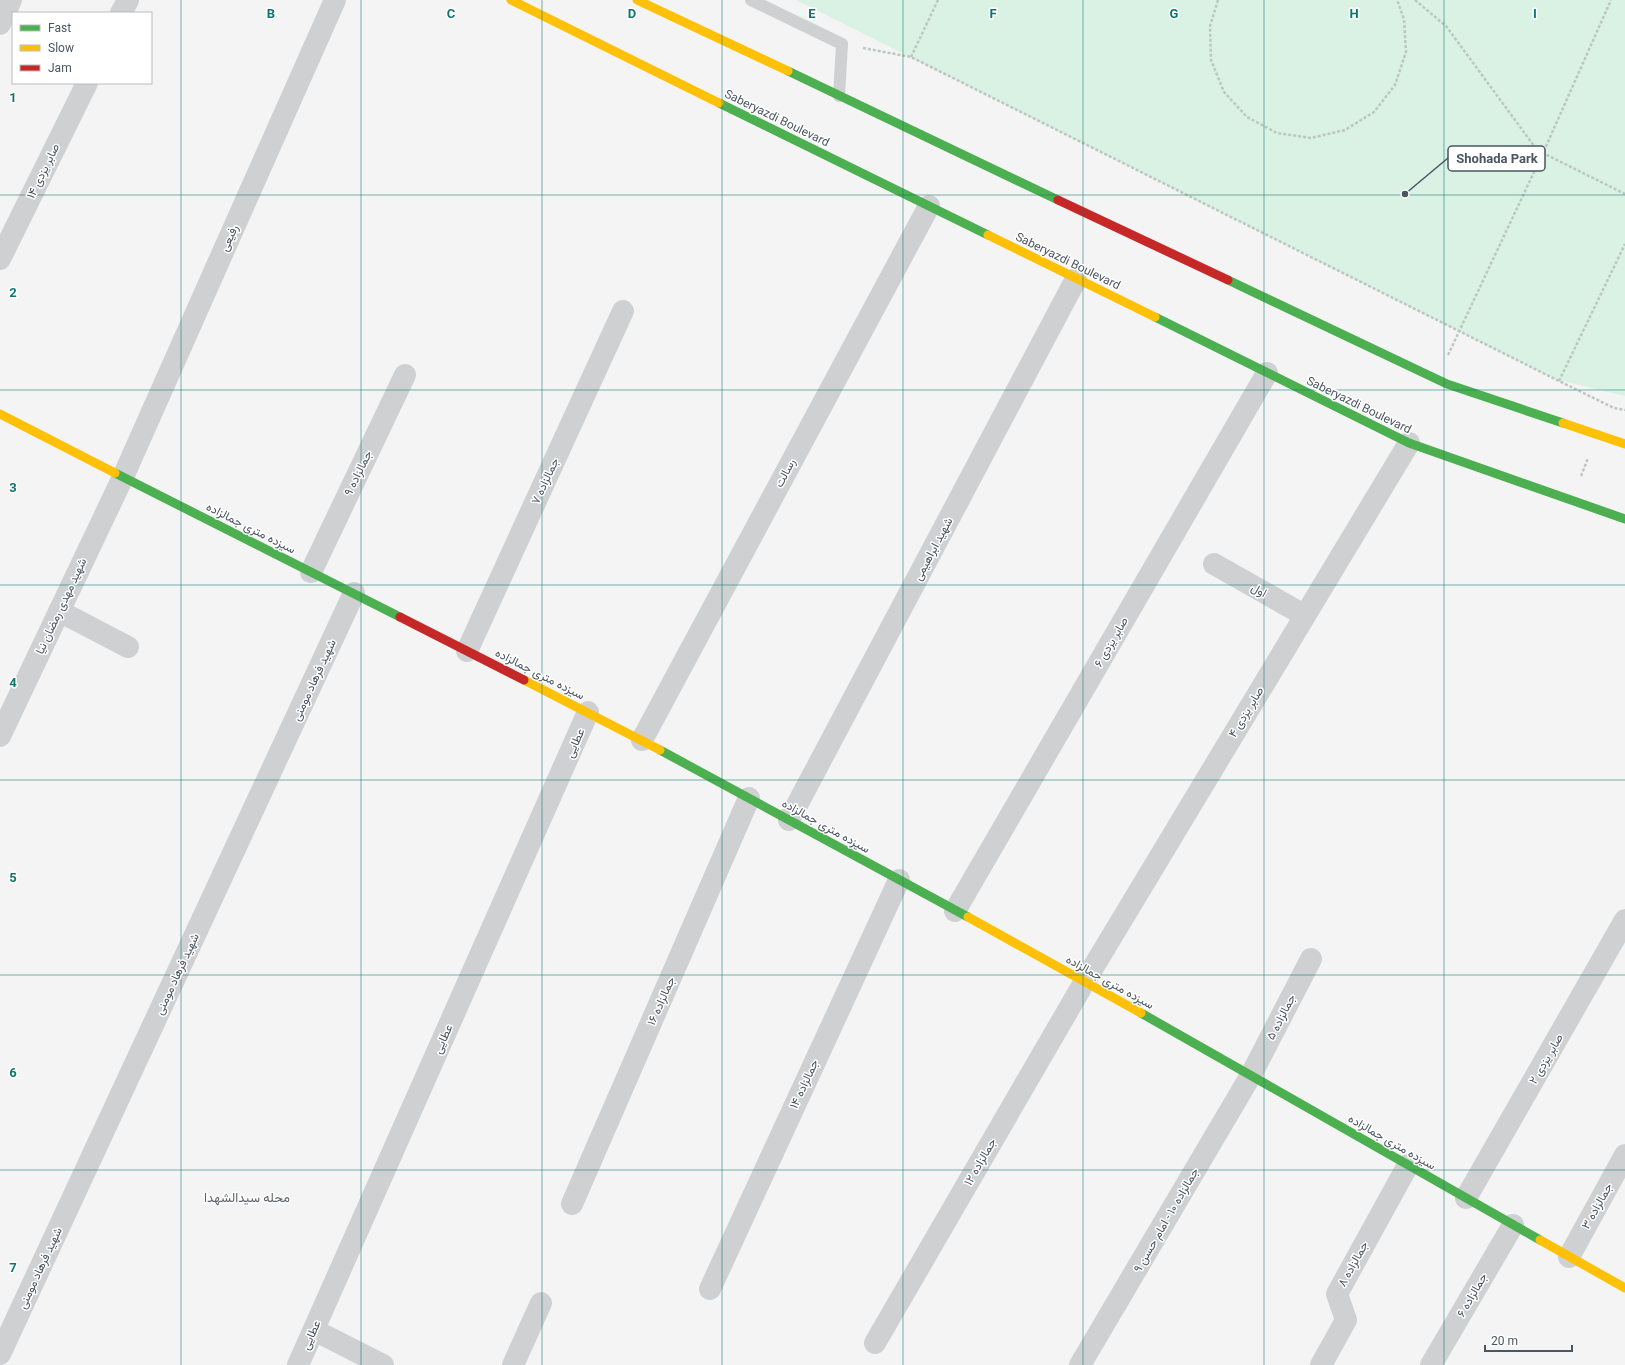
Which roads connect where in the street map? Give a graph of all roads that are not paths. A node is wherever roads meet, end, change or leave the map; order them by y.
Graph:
1 (11, 0) edge
2 (335, 0) edge
3 (511, 0) edge
4 (637, 0) edge
5 (751, 0) edge
6 (0, 24) edge
7 (87, 84) edge
8 (839, 96) junction
9 (929, 206) junction
10 (0, 259) edge
11 (1076, 279) junction
12 (623, 311) dead end
13 (1267, 373) junction
14 (405, 375) dead end
15 (0, 414) edge
16 (1409, 443) junction
17 (1625, 444) edge
18 (123, 477) junction
19 (1625, 519) edge
20 (1214, 564) dead end
21 (311, 572) junction
22 (354, 593) junction
23 (59, 611) junction
24 (1304, 615) junction
25 (128, 647) dead end
26 (467, 651) junction
27 (588, 712) junction
28 (0, 736) edge
29 (642, 740) junction
30 (749, 798) junction
31 (789, 820) junction
32 (899, 880) junction
33 (955, 911) junction
34 (1625, 920) edge
35 (1311, 959) dead end
36 (1084, 981) junction
37 (1251, 1076) junction
38 (1625, 1155) edge
39 (1408, 1165) junction
40 (1466, 1198) junction
41 (572, 1204) dead end
42 (1513, 1225) junction
43 (1570, 1257) junction
44 (1625, 1288) edge
45 (710, 1289) dead end
46 (541, 1303) dead end
47 (314, 1330) junction
48 (875, 1343) dead end
49 (0, 1354) edge
50 (298, 1365) edge
51 (383, 1365) edge
52 (513, 1365) edge
53 (1080, 1365) edge
54 (1321, 1365) edge
55 (1430, 1365) edge

1 - 6 street
2 - 18 street, رفیعی
3 - 9 main road, Saberyazdi Boulevard
4 - 8 main road
5 - 8 lane
7 - 10 street, صابر یزدی ۱۴
8 - 17 main road
9 - 11 main road, Saberyazdi Boulevard
9 - 29 street, رسالت
11 - 13 main road, Saberyazdi Boulevard
11 - 31 street, شهید ابراهیمی
12 - 26 street, جمالزاده ۷
13 - 16 main road, Saberyazdi Boulevard
13 - 33 street, صابر یزدی ۶
14 - 21 street, جمالزاده ۹
15 - 18 main road, سیزده متری جمالزاده
16 - 19 main road, Saberyazdi Boulevard
16 - 24 street, صابر یزدی ۴
18 - 21 main road, سیزده متری جمالزاده
18 - 23 street, شهید مهدی رمضان نیا
20 - 24 street, اول
21 - 22 main road, سیزده متری جمالزاده
22 - 26 main road, سیزده متری جمالزاده
22 - 49 street, شهید فرهاد مومنی
23 - 25 street
23 - 28 street, شهید مهدی رمضان نیا
24 - 36 street, صابر یزدی ۴
26 - 27 main road, سیزده متری جمالزاده
27 - 29 main road, سیزده متری جمالزاده
27 - 47 street, عطایی
29 - 30 main road, سیزده متری جمالزاده
30 - 31 main road, سیزده متری جمالزاده
30 - 41 street, جمالزاده ۱۶
31 - 32 main road, سیزده متری جمالزاده
32 - 33 main road, سیزده متری جمالزاده
32 - 45 street, جمالزاده ۱۴
33 - 36 main road, سیزده متری جمالزاده
34 - 40 street, صابر یزدی ۲
35 - 37 street, جمالزاده ۵
36 - 37 main road, سیزده متری جمالزاده
36 - 48 street, جمالزاده ۱۲
37 - 39 main road, سیزده متری جمالزاده
37 - 53 street, جمالزاده ۱۰ - امام حسن ۹
38 - 43 street, جمالزاده ۳
39 - 40 main road, سیزده متری جمالزاده
39 - 54 street, جمالزاده ۸
40 - 42 main road, سیزده متری جمالزاده
42 - 43 main road, سیزده متری جمالزاده
42 - 55 street, جمالزاده ۶
43 - 44 main road, سیزده متری جمالزاده
46 - 52 street
47 - 50 street, عطایی
47 - 51 street

